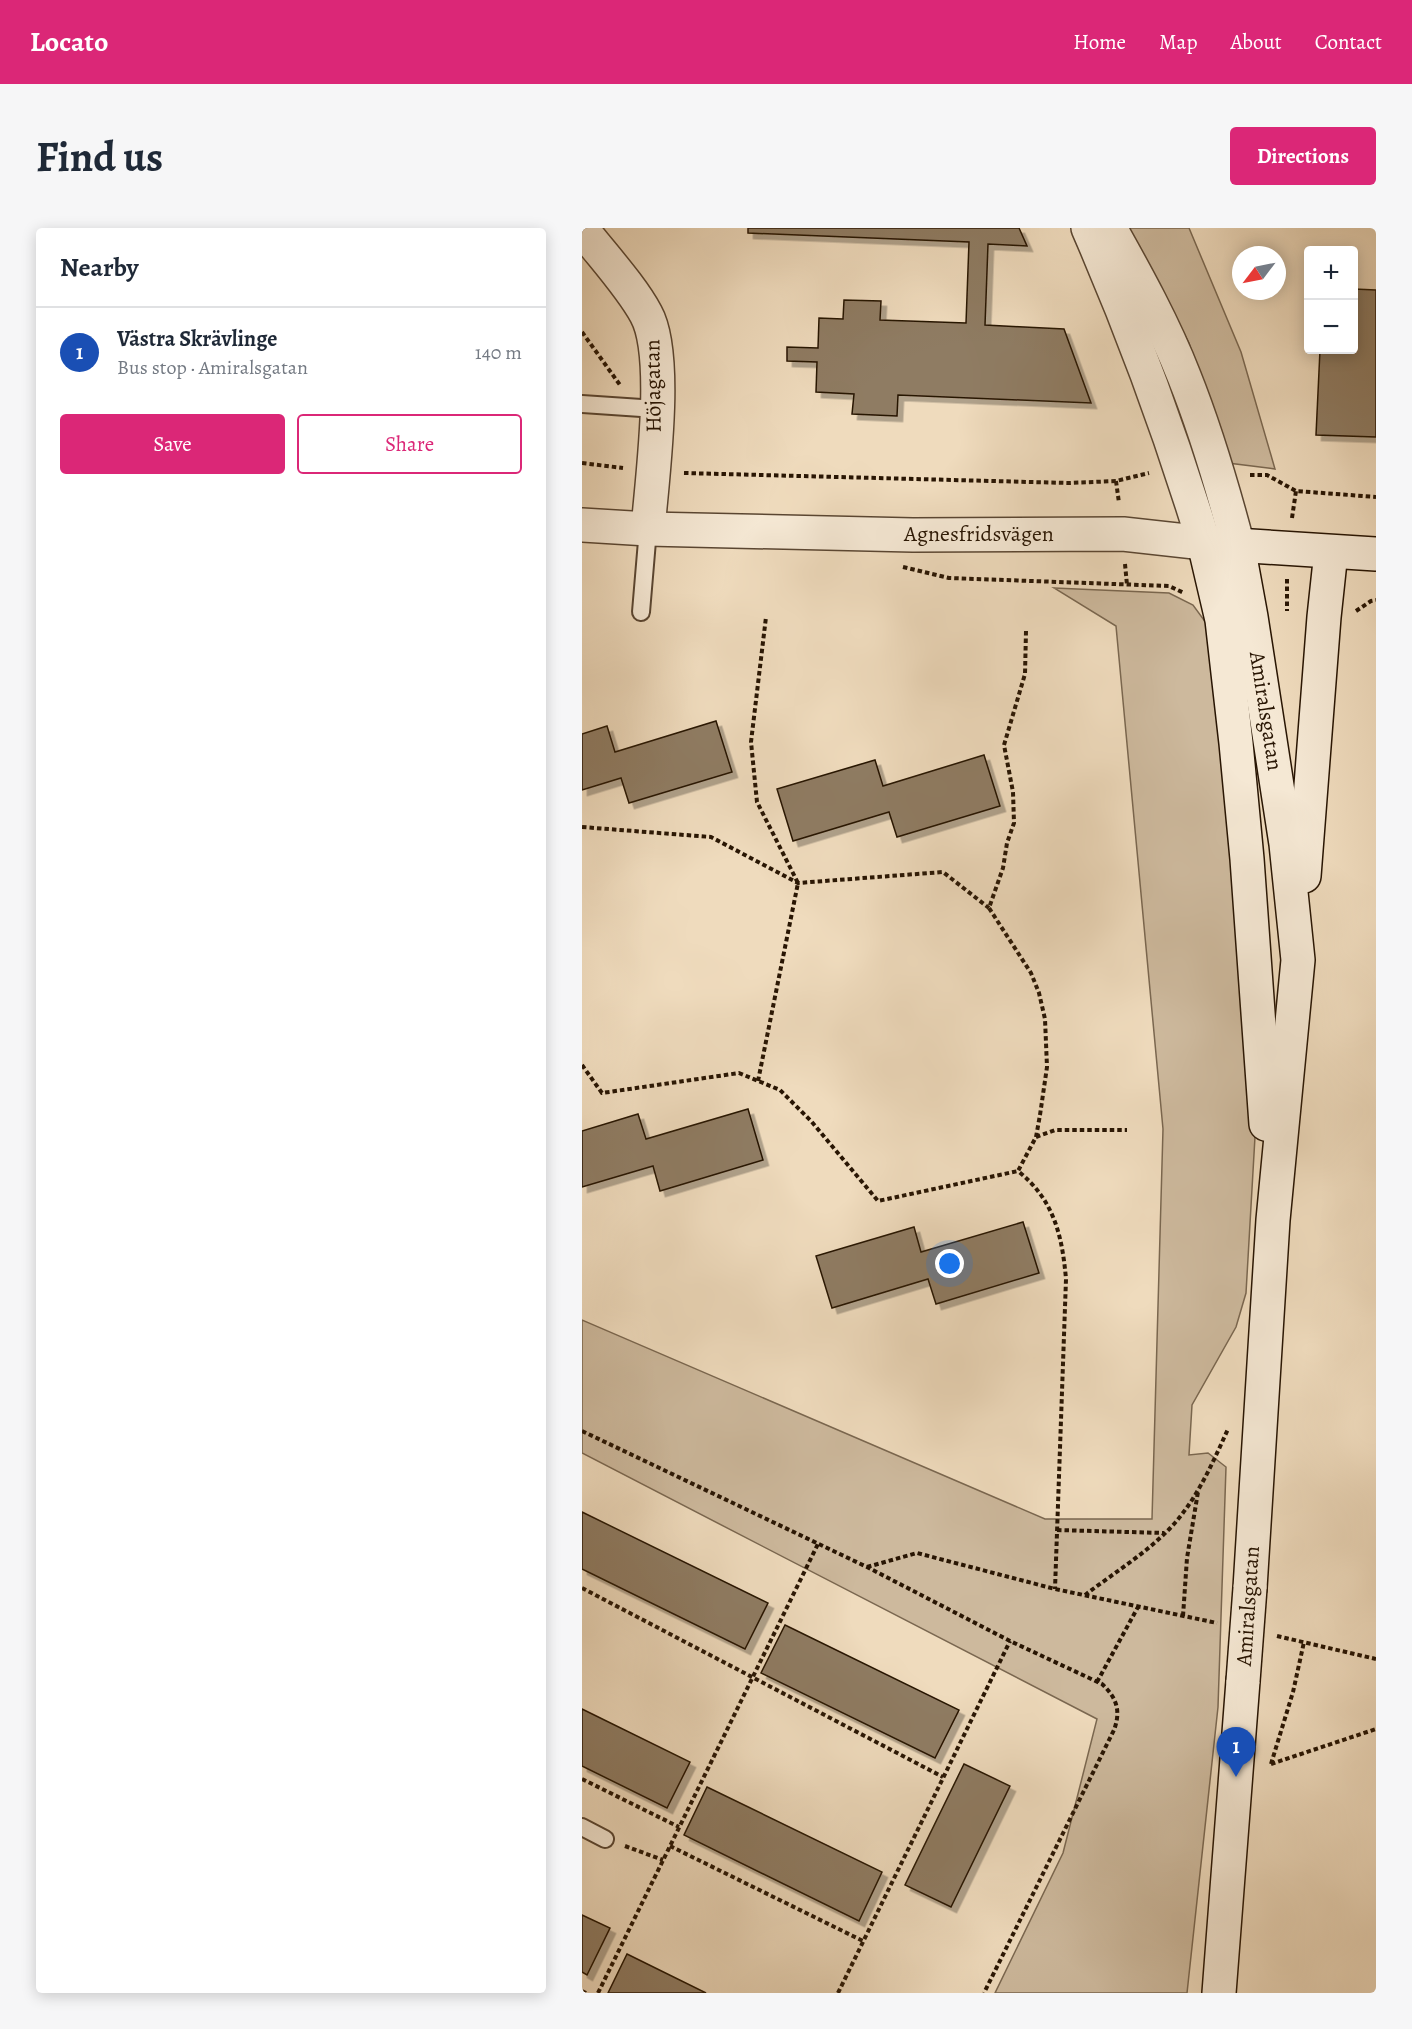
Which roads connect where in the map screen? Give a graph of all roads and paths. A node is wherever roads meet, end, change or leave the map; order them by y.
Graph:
1 (1088, 228) edge
2 (1110, 228) edge
3 (582, 229) edge
4 (582, 332) edge
5 (582, 404) edge
6 (641, 408) junction
7 (582, 463) edge
8 (652, 472) junction
9 (1183, 473) junction
10 (1219, 475) junction
11 (1376, 496) edge
12 (582, 525) edge
13 (648, 529) junction
14 (1204, 543) junction
15 (1238, 546) junction
16 (1331, 552) junction
17 (1376, 554) edge
18 (896, 565) dead end
19 (1127, 585) dead end
20 (641, 612) dead end
21 (766, 617) dead end
22 (1026, 631) dead end
23 (582, 827) edge
24 (798, 883) junction
25 (989, 908) junction
26 (1298, 960) junction
27 (582, 1065) edge
28 (758, 1081) junction
29 (1127, 1130) dead end
30 (1036, 1137) junction
31 (1018, 1171) junction
32 (1273, 1220) junction
33 (1230, 1426) dead end
34 (582, 1431) edge
35 (1198, 1489) junction
36 (1057, 1530) junction
37 (1164, 1533) junction
38 (818, 1544) junction
39 (867, 1567) junction
40 (582, 1588) edge
41 (1055, 1589) junction
42 (1084, 1595) junction
43 (1138, 1606) junction
44 (1183, 1616) junction
45 (1226, 1625) dead end
46 (1268, 1634) dead end
47 (1010, 1641) junction
48 (1304, 1642) junction
49 (1376, 1659) edge
50 (753, 1677) junction
51 (1097, 1682) junction
52 (1376, 1729) edge
53 (1271, 1764) junction
54 (1262, 1768) dead end
55 (944, 1777) junction
56 (582, 1779) edge
57 (582, 1827) edge
58 (680, 1827) junction
59 (605, 1839) joint
60 (670, 1846) junction
61 (663, 1860) junction
62 (863, 1941) junction
63 (582, 1991) edge
64 (586, 1993) edge
65 (598, 1993) edge
66 (838, 1993) edge
67 (984, 1993) edge
68 (1219, 1993) edge

1 - 9 main road, Amiralsgatan
2 - 10 main road, Amiralsgatan
3 - 6 main road, Höjagatan
4 - 6 path
5 - 6 lane
6 - 8 main road, Höjagatan
7 - 8 path
8 - 9 path
8 - 13 main road, Höjagatan
9 - 14 main road, Amiralsgatan
10 - 11 path
10 - 15 main road, Amiralsgatan
12 - 13 main road, Agnesfridsvägen
13 - 14 main road, Agnesfridsvägen
13 - 20 lane
14 - 15 main road, Agnesfridsvägen
14 - 32 main road, Amiralsgatan
15 - 16 main road, Agnesfridsvägen
15 - 26 main road, Amiralsgatan
16 - 17 main road, Agnesfridsvägen
16 - 26 main road
18 - 19 path
21 - 24 path
22 - 25 path
23 - 24 path
24 - 25 path
24 - 28 path
25 - 30 path
26 - 32 main road, Amiralsgatan
27 - 28 path
28 - 31 path
29 - 30 path
30 - 31 path
31 - 36 path
32 - 68 main road, Amiralsgatan, bridge
33 - 35 path
34 - 38 path
35 - 37 path
35 - 44 path
36 - 37 path
36 - 41 path
37 - 42 path
38 - 39 path
38 - 50 path
39 - 41 path
39 - 47 path
40 - 50 path
41 - 42 path
42 - 43 path
43 - 44 path
43 - 51 path
44 - 45 path
46 - 48 path
47 - 51 path
47 - 55 path
48 - 49 path
48 - 53 path
50 - 55 path
50 - 58 path
51 - 67 path
52 - 53 path
53 - 54 path
55 - 62 path
56 - 58 path
57 - 59 lane
58 - 60 path
59 - 61 path
60 - 61 path
60 - 62 path
61 - 65 path
62 - 66 path
63 - 64 path

